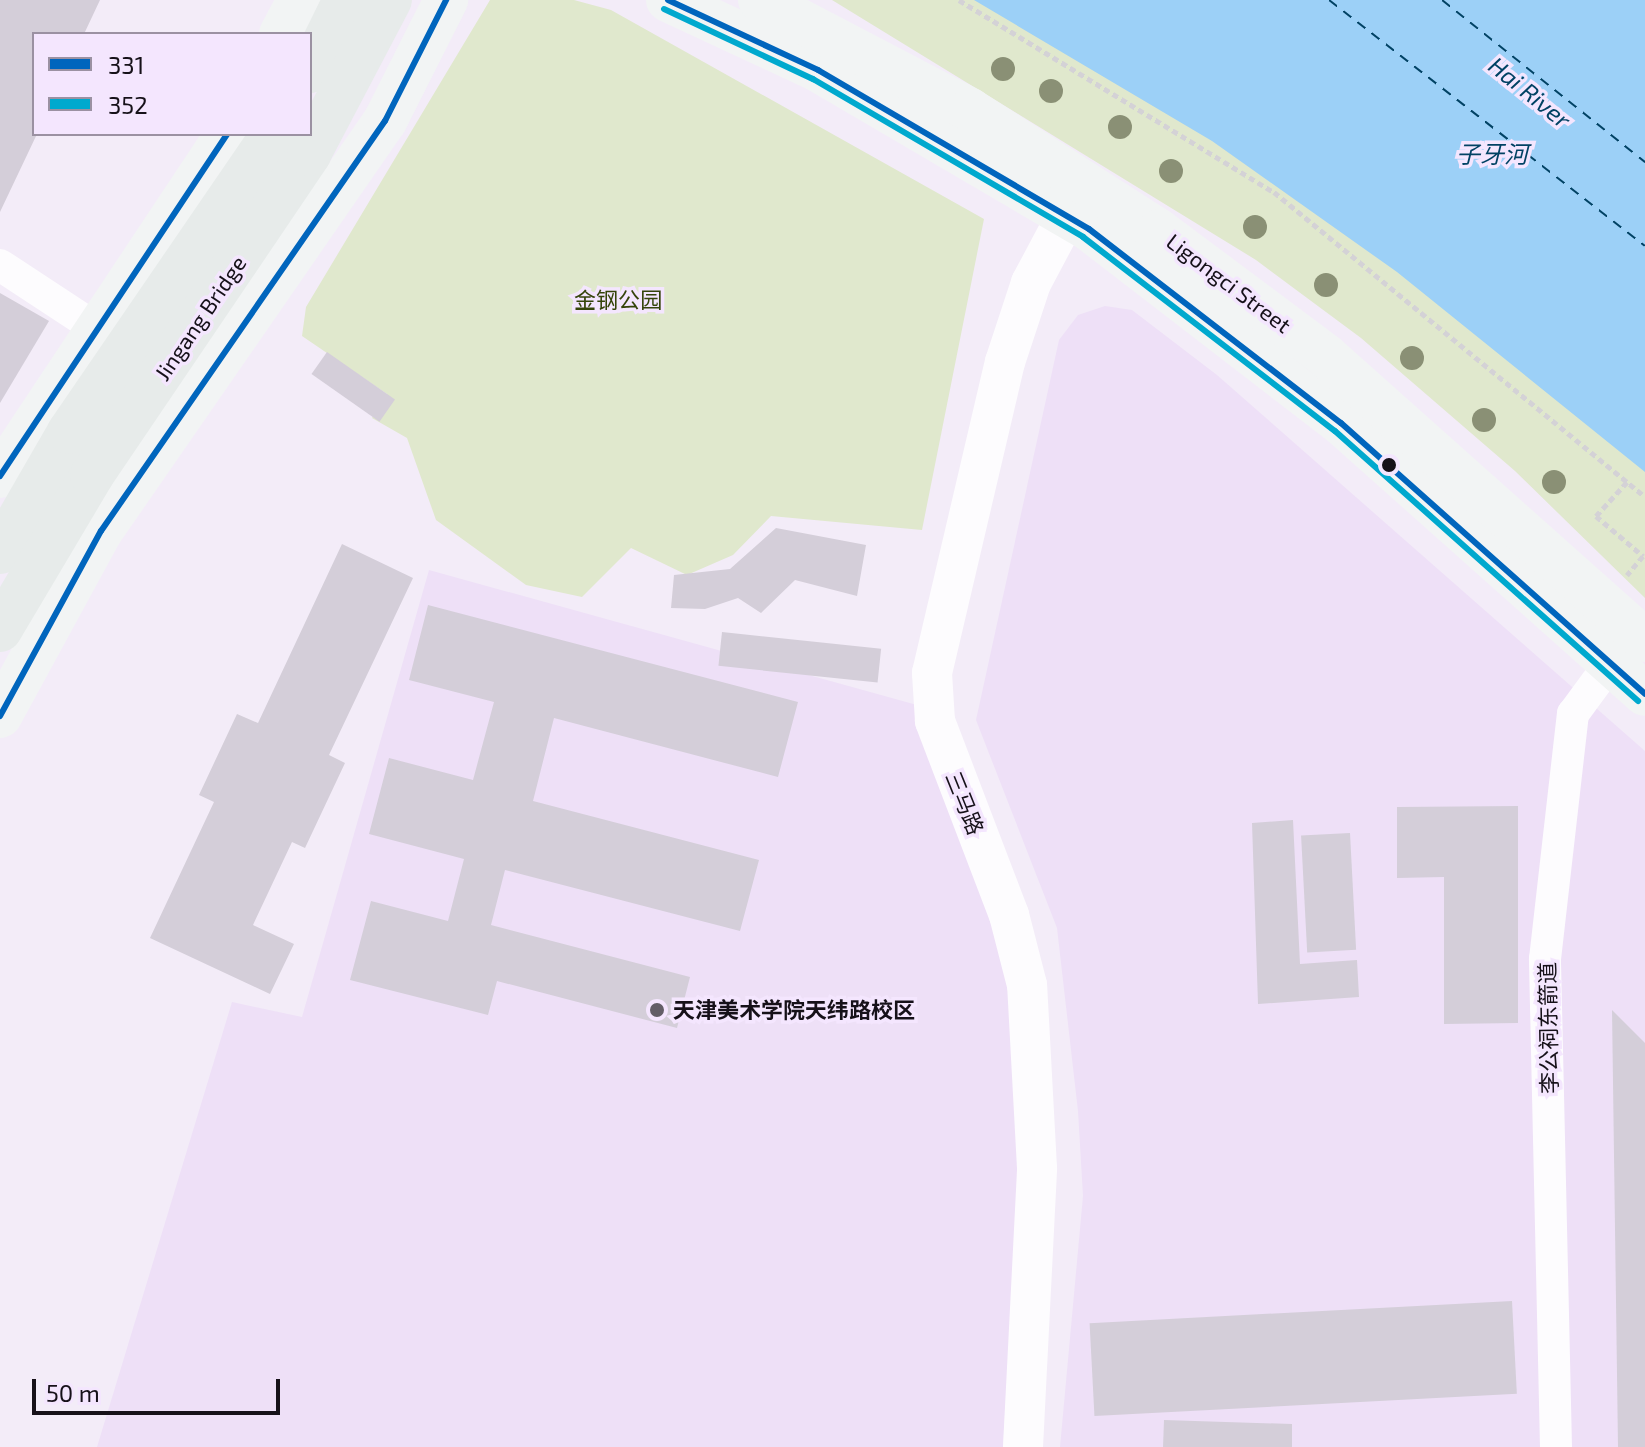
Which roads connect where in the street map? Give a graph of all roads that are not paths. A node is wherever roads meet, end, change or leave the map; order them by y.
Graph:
1 (299, 0) edge
2 (345, 0) edge
3 (390, 0) edge
4 (446, 0) edge
5 (668, 0) edge
6 (760, 0) edge
7 (282, 32) edge
8 (312, 67) edge
9 (226, 136) edge
10 (272, 136) edge
11 (1088, 205) junction
12 (148, 256) junction
13 (0, 265) edge
14 (257, 310) junction
15 (99, 330) junction
16 (0, 477) edge
17 (101, 531) junction
18 (0, 552) edge
19 (0, 630) edge
20 (1630, 645) edge
21 (1645, 694) edge
22 (0, 716) edge
23 (1023, 1447) edge
24 (1044, 1447) edge
25 (1556, 1447) edge

1 - 7 main road
2 - 8 main road
3 - 19 main road, Jingang Bridge
4 - 14 main road
5 - 11 main road
6 - 11 main road
9 - 12 main road
10 - 18 main road, Jingang Bridge
11 - 20 main road
11 - 23 street, 三马路
11 - 24 street, 三马路
12 - 14 main road
12 - 15 main road
13 - 15 street
14 - 17 main road
15 - 16 main road
16 - 17 main road
17 - 22 main road
20 - 21 main road
20 - 25 street, 李公祠东箭道

